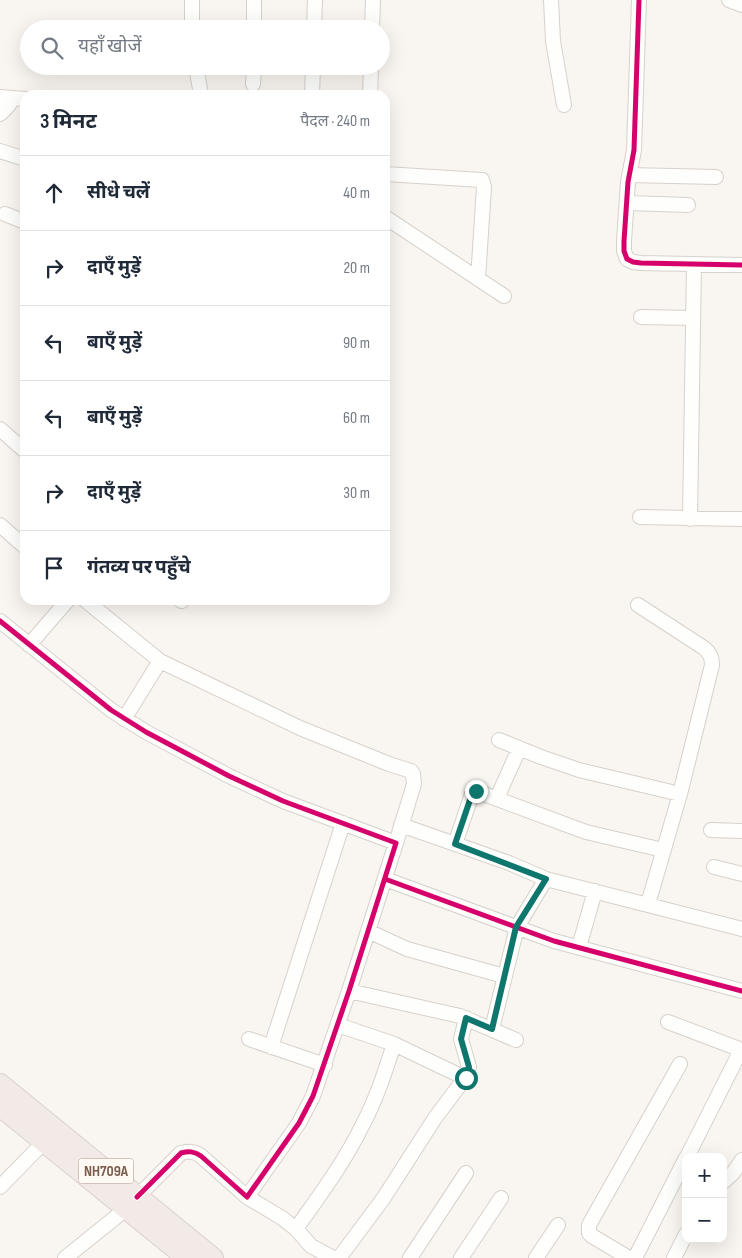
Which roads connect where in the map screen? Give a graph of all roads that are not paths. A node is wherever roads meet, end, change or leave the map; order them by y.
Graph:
1 (192, 0) edge
2 (254, 0) edge
3 (315, 0) edge
4 (373, 0) edge
5 (551, 0) edge
6 (639, 0) edge
7 (192, 20) edge
8 (254, 20) edge
9 (314, 20) edge
10 (372, 20) edge
11 (198, 75) edge
12 (254, 75) edge
13 (313, 75) edge
14 (371, 75) edge
15 (254, 84) dead end
16 (200, 90) edge
17 (312, 90) edge
18 (370, 90) edge
19 (12, 98) edge
20 (564, 105) dead end
21 (0, 114) edge
22 (0, 151) edge
23 (20, 157) edge
24 (390, 174) edge
25 (630, 175) junction
26 (716, 177) dead end
27 (627, 203) junction
28 (688, 205) dead end
29 (2, 217) edge
30 (390, 220) edge
31 (20, 221) edge
32 (694, 264) junction
33 (742, 265) edge
34 (478, 279) junction
35 (504, 296) dead end
36 (642, 317) dead end
37 (693, 318) junction
38 (0, 429) edge
39 (20, 447) edge
40 (640, 517) dead end
41 (690, 518) junction
42 (742, 520) edge
43 (0, 524) edge
44 (20, 542) edge
45 (64, 605) edge
46 (91, 605) edge
47 (638, 605) dead end
48 (0, 621) edge
49 (29, 645) junction
50 (160, 661) junction
51 (124, 718) junction
52 (499, 740) dead end
53 (519, 748) junction
54 (680, 794) junction
55 (497, 798) junction
56 (343, 823) junction
57 (401, 825) junction
58 (711, 830) dead end
59 (742, 831) edge
60 (396, 843) junction
61 (455, 844) junction
62 (663, 850) junction
63 (714, 867) dead end
64 (742, 874) edge
65 (385, 879) junction
66 (546, 879) junction
67 (596, 891) junction
68 (648, 904) junction
69 (516, 927) junction
70 (742, 929) edge
71 (368, 931) junction
72 (579, 947) junction
73 (504, 976) junction
74 (350, 991) junction
75 (742, 991) edge
76 (466, 1018) junction
77 (668, 1022) dead end
78 (338, 1025) junction
79 (492, 1029) junction
80 (248, 1039) dead end
81 (516, 1040) dead end
82 (394, 1044) junction
83 (270, 1047) junction
84 (742, 1050) edge
85 (680, 1064) dead end
86 (325, 1066) junction
87 (466, 1078) junction
88 (0, 1084) edge
89 (0, 1106) edge
90 (44, 1142) junction
91 (692, 1153) edge
92 (742, 1160) edge
93 (682, 1172) edge
94 (466, 1173) dead end
95 (727, 1174) edge
96 (0, 1187) edge
97 (247, 1197) junction
98 (501, 1198) dead end
99 (132, 1203) junction
100 (558, 1225) dead end
101 (296, 1230) junction
102 (682, 1242) edge
103 (65, 1258) edge
104 (188, 1258) edge
105 (213, 1258) edge
106 (333, 1258) edge
107 (339, 1258) edge
108 (410, 1258) edge
109 (461, 1258) edge
110 (536, 1258) edge
111 (629, 1258) edge
112 (635, 1258) edge
113 (674, 1258) edge

1 - 7 street
2 - 8 street
3 - 9 street
4 - 10 street
5 - 20 street
6 - 25 street
11 - 16 street
12 - 15 street
13 - 17 street
14 - 18 street
19 - 21 street
22 - 23 street
24 - 34 street
25 - 26 street
25 - 27 street
27 - 28 street
27 - 32 street
29 - 31 street
30 - 34 street
32 - 33 street
32 - 37 street
34 - 35 street
36 - 37 street
37 - 41 street
38 - 39 street
40 - 41 street
41 - 42 street
43 - 44 street
45 - 49 street
46 - 50 street
47 - 54 street
48 - 49 street
49 - 51 street
50 - 51 street
50 - 57 street
51 - 56 street
52 - 53 street
53 - 54 street
53 - 55 street
54 - 62 street
55 - 61 street
55 - 62 street
56 - 60 street
56 - 83 street
57 - 60 street
57 - 61 street
58 - 59 street
60 - 65 street
61 - 66 street
62 - 68 street
63 - 64 street
65 - 69 street
65 - 71 street
66 - 67 street
66 - 69 street
67 - 68 street
67 - 72 street
68 - 70 street
69 - 72 street
69 - 73 street
71 - 73 street
71 - 74 street
72 - 75 street
73 - 79 street
74 - 76 street
74 - 78 street
76 - 79 street
76 - 87 street
77 - 84 street
78 - 82 street
78 - 86 street
79 - 81 street
80 - 83 street
82 - 87 street
82 - 101 street
83 - 86 street
84 - 91 street
85 - 111 street
86 - 97 street
87 - 107 street
88 - 99 highway, NH709A
89 - 90 highway, NH709A
90 - 96 street
90 - 99 highway, NH709A
92 - 95 street
93 - 112 street
94 - 108 street
97 - 99 street
97 - 101 street
98 - 109 street
99 - 103 street
99 - 104 highway, NH709A
99 - 105 highway, NH709A
100 - 110 street
101 - 106 street
102 - 113 street

